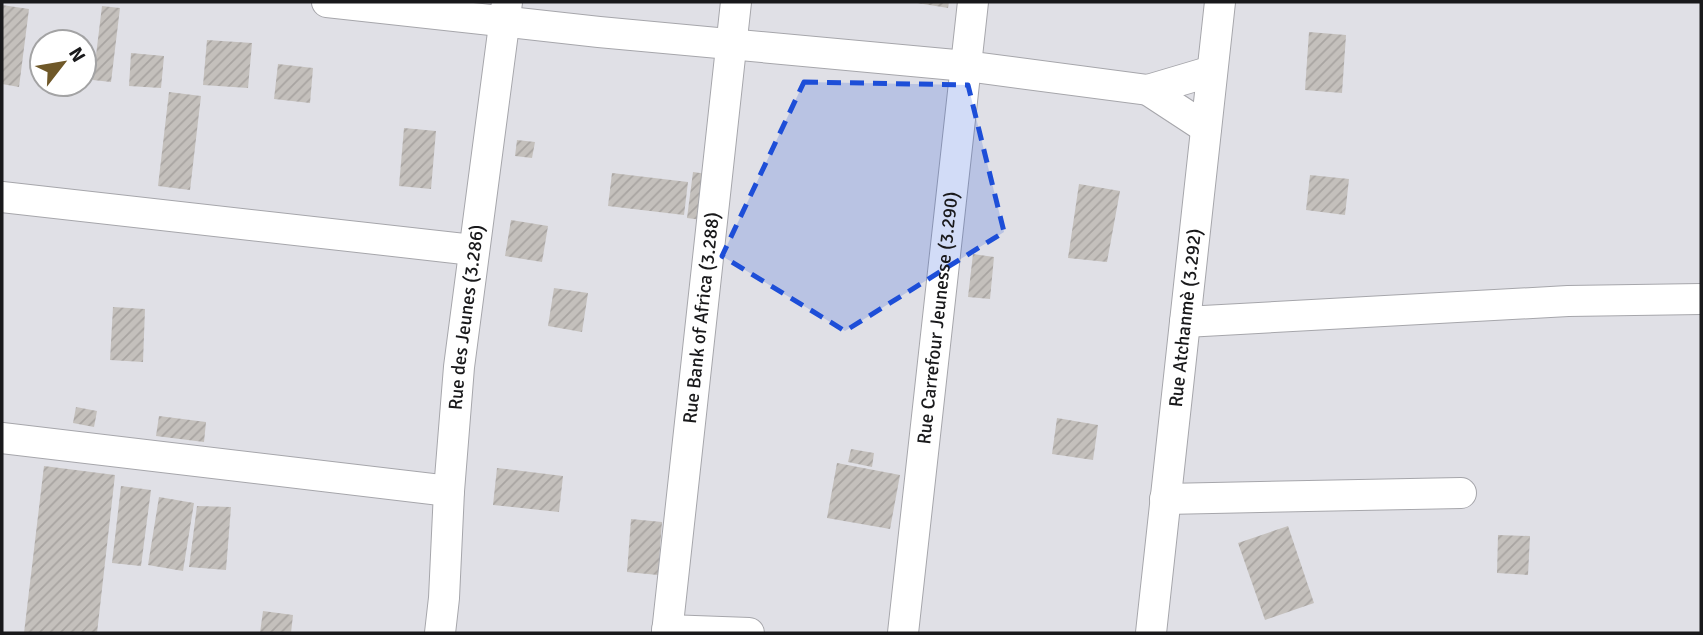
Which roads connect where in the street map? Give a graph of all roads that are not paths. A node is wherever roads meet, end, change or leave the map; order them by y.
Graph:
1 (327, 2) edge
2 (736, 2) edge
3 (973, 2) edge
4 (1220, 2) edge
5 (506, 11) edge
6 (730, 44) junction
7 (966, 66) junction
8 (1212, 71) junction
9 (1149, 90) junction
10 (1206, 128) junction
11 (2, 197) edge
12 (473, 250) junction
13 (1701, 299) edge
14 (1185, 322) junction
15 (2, 438) edge
16 (449, 491) junction
17 (1461, 493) dead end
18 (1166, 499) junction
19 (667, 631) edge
20 (440, 633) edge
21 (750, 633) edge
22 (903, 633) edge
23 (1151, 633) edge

1 - 5 street
2 - 6 street, Rue Bank of Africa (3.288)
3 - 7 street, Rue Carrefour Jeunesse (3.290)
4 - 8 street, Rue Atchanmè (3.292)
5 - 6 street
5 - 12 street, Rue des Jeunes (3.286)
6 - 7 street
6 - 19 street, Rue Bank of Africa (3.288)
7 - 9 street
7 - 22 street, Rue Carrefour Jeunesse (3.290)
8 - 9 street
8 - 10 street, Rue Atchanmè (3.292)
9 - 10 street
10 - 14 street, Rue Atchanmè (3.292)
11 - 12 street
12 - 16 street, Rue des Jeunes (3.286)
13 - 14 street
14 - 18 street, Rue Atchanmè (3.292)
15 - 16 street
16 - 20 street, Rue des Jeunes (3.286)
17 - 18 street
18 - 23 street, Rue Atchanmè (3.292)
19 - 21 street

